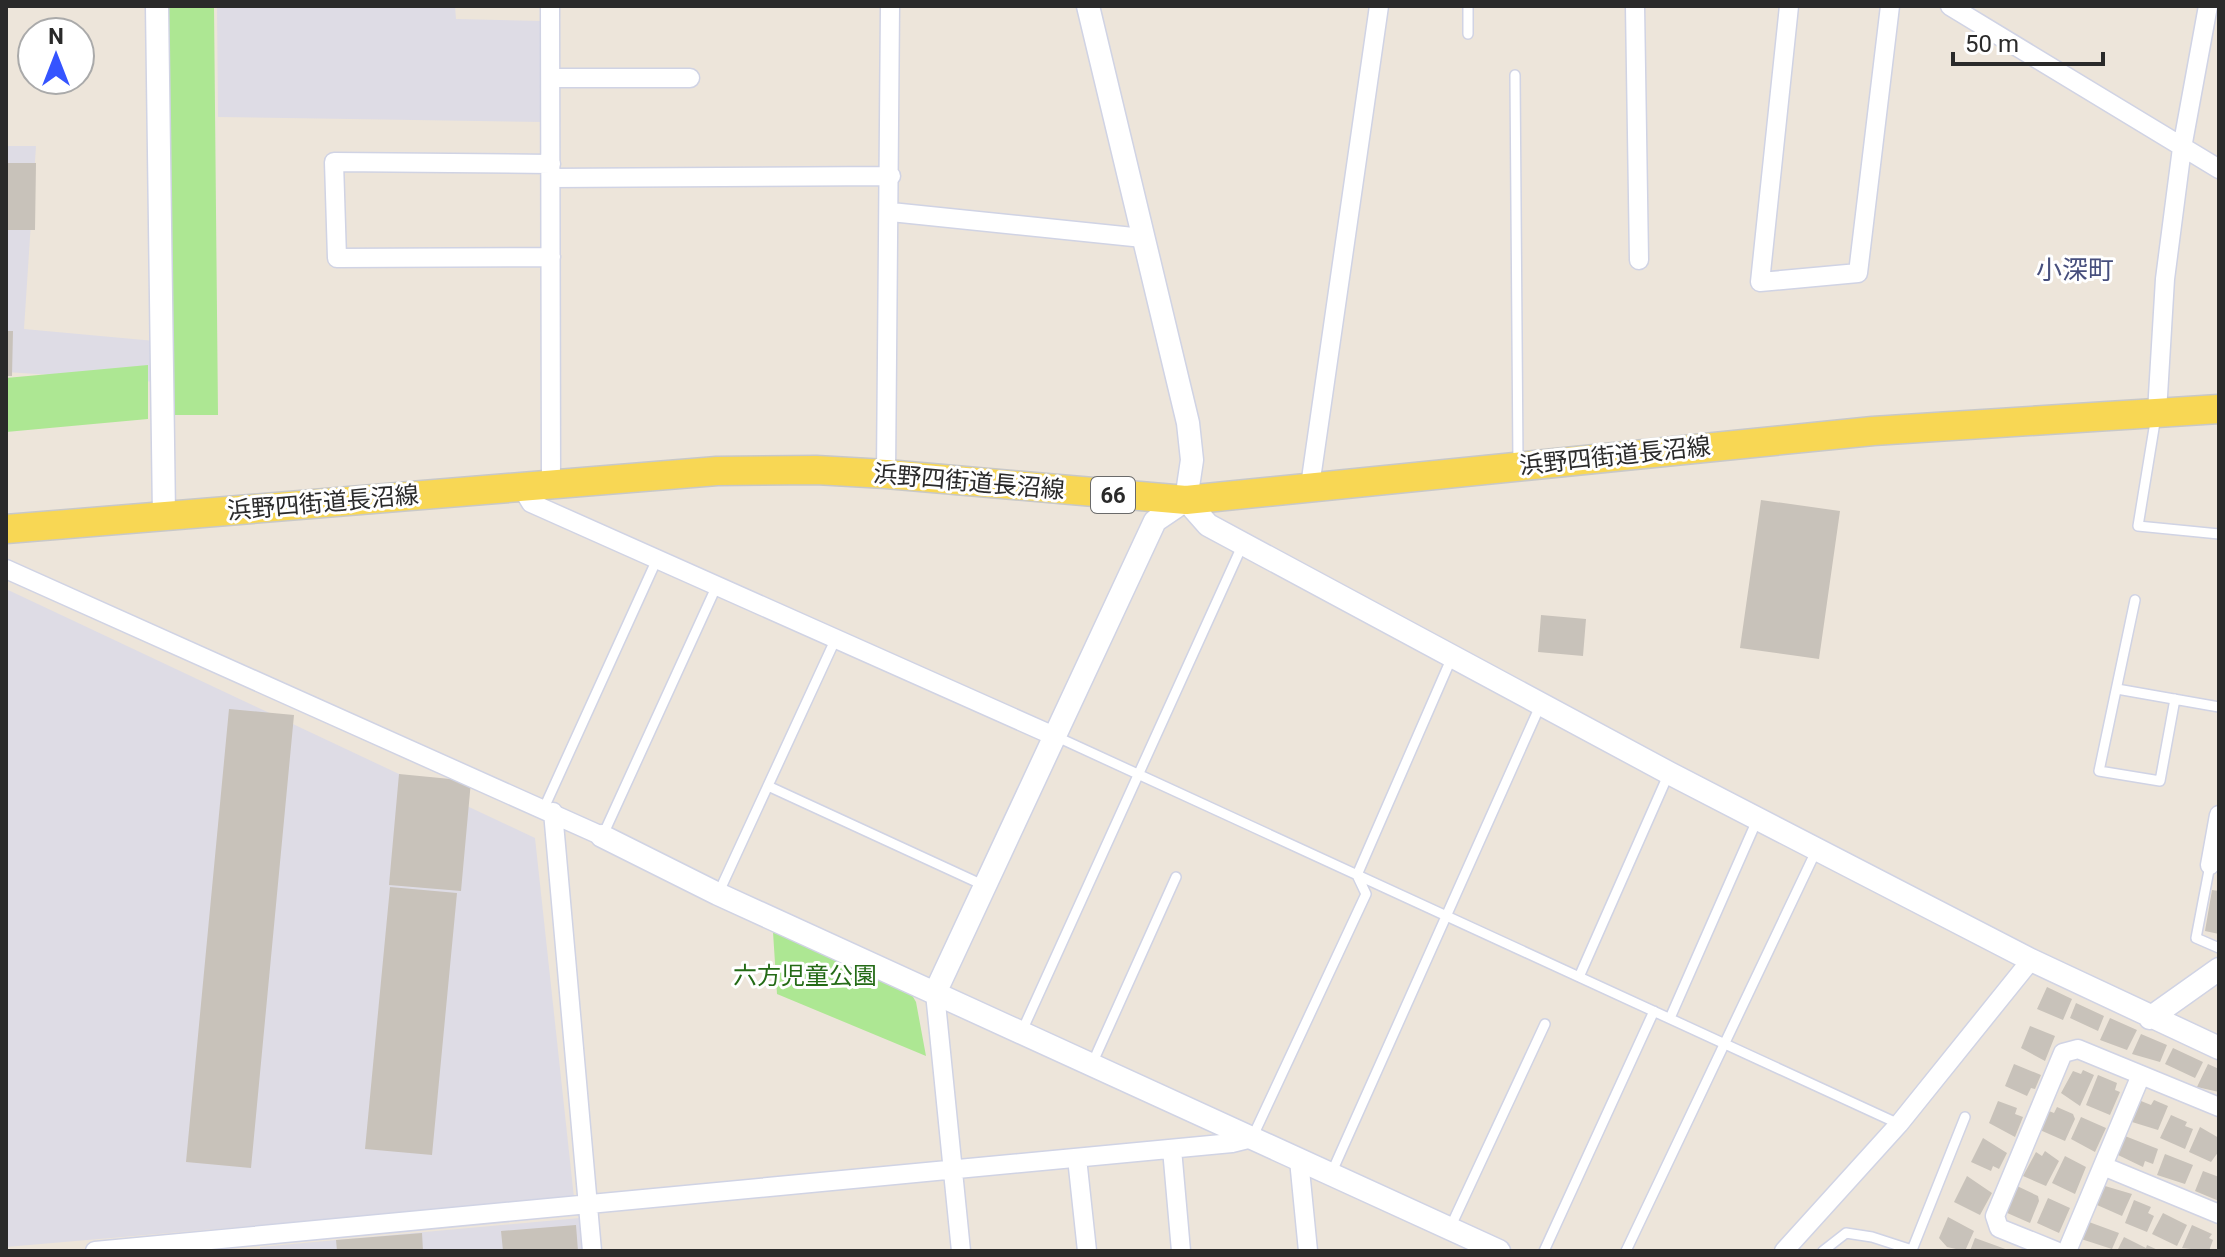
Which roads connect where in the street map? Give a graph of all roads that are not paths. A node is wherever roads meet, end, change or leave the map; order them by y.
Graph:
1 (157, 6) edge
2 (550, 6) edge
3 (890, 6) edge
4 (1088, 6) edge
5 (1379, 6) edge
6 (1468, 6) edge
7 (1635, 6) edge
8 (1789, 6) edge
9 (1890, 6) edge
10 (1950, 6) edge
11 (2208, 6) edge
12 (1468, 34) dead end
13 (1515, 75) dead end
14 (551, 78) junction
15 (690, 78) dead end
16 (2182, 148) junction
17 (2219, 169) edge
18 (551, 171) junction
19 (891, 176) junction
20 (891, 212) junction
21 (1143, 238) junction
22 (551, 257) junction
23 (1639, 260) dead end
24 (2219, 409) edge
25 (2157, 412) junction
26 (1518, 466) junction
27 (886, 474) junction
28 (551, 482) junction
29 (520, 485) junction
30 (1310, 486) junction
31 (1186, 500) junction
32 (164, 516) junction
33 (6, 529) edge
34 (2219, 534) edge
35 (1242, 546) junction
36 (658, 557) junction
37 (6, 569) edge
38 (718, 583) junction
39 (2135, 600) dead end
40 (837, 636) junction
41 (1453, 654) junction
42 (2117, 689) junction
43 (2175, 699) junction
44 (1542, 703) junction
45 (2219, 707) edge
46 (1054, 736) junction
47 (1669, 773) junction
48 (1140, 776) junction
49 (768, 786) junction
50 (548, 810) junction
51 (2219, 815) edge
52 (1758, 818) junction
53 (602, 836) junction
54 (1817, 849) junction
55 (2210, 865) joint
56 (1357, 875) junction
57 (1176, 877) dead end
58 (985, 885) junction
59 (718, 894) junction
60 (1448, 916) junction
61 (2219, 948) edge
62 (2031, 960) junction
63 (2219, 969) edge
64 (1579, 977) junction
65 (935, 993) junction
66 (1654, 1011) junction
67 (1670, 1018) junction
68 (2150, 1018) junction
69 (1545, 1024) dead end
70 (1022, 1032) junction
71 (1725, 1044) junction
72 (2219, 1048) edge
73 (1091, 1064) junction
74 (2141, 1075) junction
75 (2219, 1107) edge
76 (1965, 1117) dead end
77 (1899, 1124) junction
78 (1252, 1138) junction
79 (1172, 1149) junction
80 (1077, 1158) junction
81 (1299, 1160) junction
82 (2103, 1166) junction
83 (954, 1169) junction
84 (1331, 1174) junction
85 (587, 1204) junction
86 (2219, 1214) edge
87 (1450, 1229) junction
88 (248, 1244) edge
89 (95, 1251) edge
90 (592, 1251) edge
91 (961, 1251) edge
92 (1087, 1251) edge
93 (1181, 1251) edge
94 (1308, 1251) edge
95 (1499, 1251) edge
96 (1544, 1251) edge
97 (1626, 1251) edge
98 (1784, 1251) edge
99 (1823, 1251) edge
100 (1912, 1251) edge
101 (2056, 1251) edge
102 (2067, 1251) edge

1 - 32 street
2 - 14 street
3 - 19 street
4 - 21 street
5 - 30 street
6 - 12 lane
7 - 23 street
8 - 9 street
10 - 16 street
11 - 16 street
13 - 26 lane
14 - 15 street
14 - 18 street
16 - 17 street
16 - 25 street
18 - 19 street
18 - 22 street
18 - 22 street
19 - 20 street
20 - 21 street
20 - 27 street
21 - 31 street
22 - 28 street
24 - 25 main road, 浜野四街道長沼線 / 66
25 - 26 main road, 浜野四街道長沼線 / 66
25 - 34 lane
26 - 30 main road, 浜野四街道長沼線 / 66
27 - 28 main road, 浜野四街道長沼線 / 66
27 - 31 main road, 浜野四街道長沼線 / 66
28 - 29 main road, 浜野四街道長沼線 / 66
29 - 32 main road, 浜野四街道長沼線 / 66
29 - 36 street
30 - 31 main road, 浜野四街道長沼線 / 66
31 - 35 street
31 - 46 street
32 - 33 main road, 浜野四街道長沼線 / 66
35 - 41 street
35 - 48 lane
36 - 38 street
36 - 50 lane
37 - 50 street
38 - 40 street
38 - 53 lane
39 - 42 lane
40 - 46 street
40 - 49 lane
41 - 44 street
41 - 56 lane
42 - 43 lane
42 - 43 lane
43 - 45 lane
44 - 47 street
44 - 60 lane
46 - 48 lane
46 - 58 street
47 - 52 street
47 - 64 lane
48 - 56 lane
48 - 70 lane
49 - 58 lane
49 - 59 lane
50 - 53 street
50 - 85 street
51 - 55 street
52 - 54 street
52 - 67 lane
53 - 59 street
54 - 62 street
54 - 71 lane
55 - 61 lane
56 - 60 lane
56 - 78 lane
57 - 73 lane
58 - 65 street
59 - 65 street
60 - 64 lane
60 - 84 lane
62 - 68 street
62 - 77 street
63 - 68 street
64 - 66 lane
65 - 70 street
65 - 83 street
66 - 67 lane
66 - 96 lane
67 - 71 lane
68 - 72 street
69 - 87 lane
70 - 73 street
71 - 77 lane
71 - 97 lane
73 - 78 street
74 - 75 street
74 - 82 street
74 - 101 street
76 - 100 lane
77 - 98 street
78 - 79 street
78 - 81 street
79 - 80 street
79 - 93 street
80 - 83 street
80 - 92 street
81 - 84 street
81 - 94 street
82 - 86 street
82 - 102 street
83 - 85 street
83 - 91 street
84 - 87 street
85 - 88 street
85 - 90 street
87 - 95 street
88 - 89 street
99 - 100 lane

